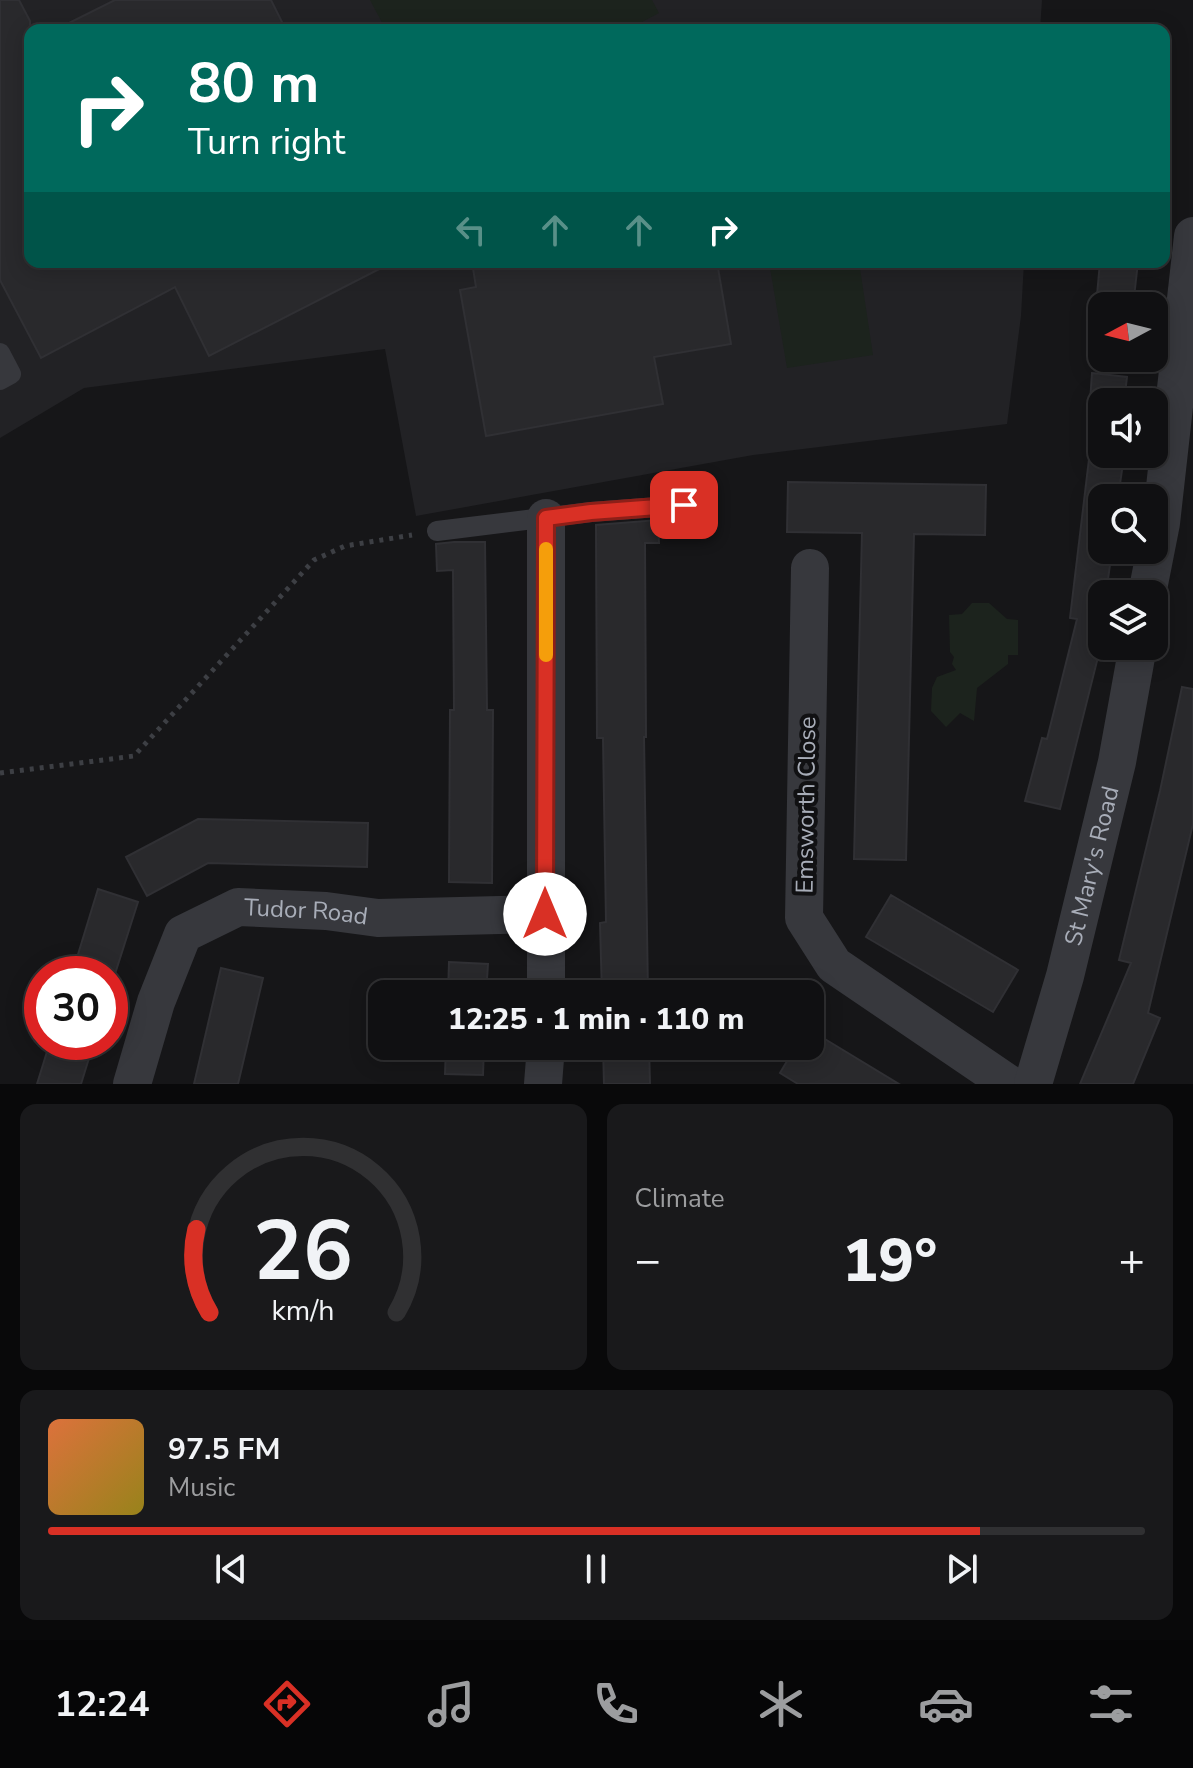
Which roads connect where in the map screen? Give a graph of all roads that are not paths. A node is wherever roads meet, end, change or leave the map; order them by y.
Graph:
1 (1193, 236) edge
2 (0, 353) edge
3 (0, 380) edge
4 (684, 505) dead end
5 (546, 518) junction
6 (437, 531) road end
7 (810, 568) dead end
8 (1150, 580) edge
9 (1135, 660) edge
10 (545, 914) junction
11 (546, 980) edge
12 (545, 1060) edge
13 (132, 1084) edge
14 (543, 1084) edge
15 (1009, 1084) edge
16 (1033, 1084) edge

1 - 8 street
2 - 3 lane
4 - 5 lane
5 - 6 lane
5 - 10 street
7 - 15 street, Emsworth Close
9 - 16 street, St Mary's Road
10 - 11 street
10 - 13 street, Tudor Road
12 - 14 street

